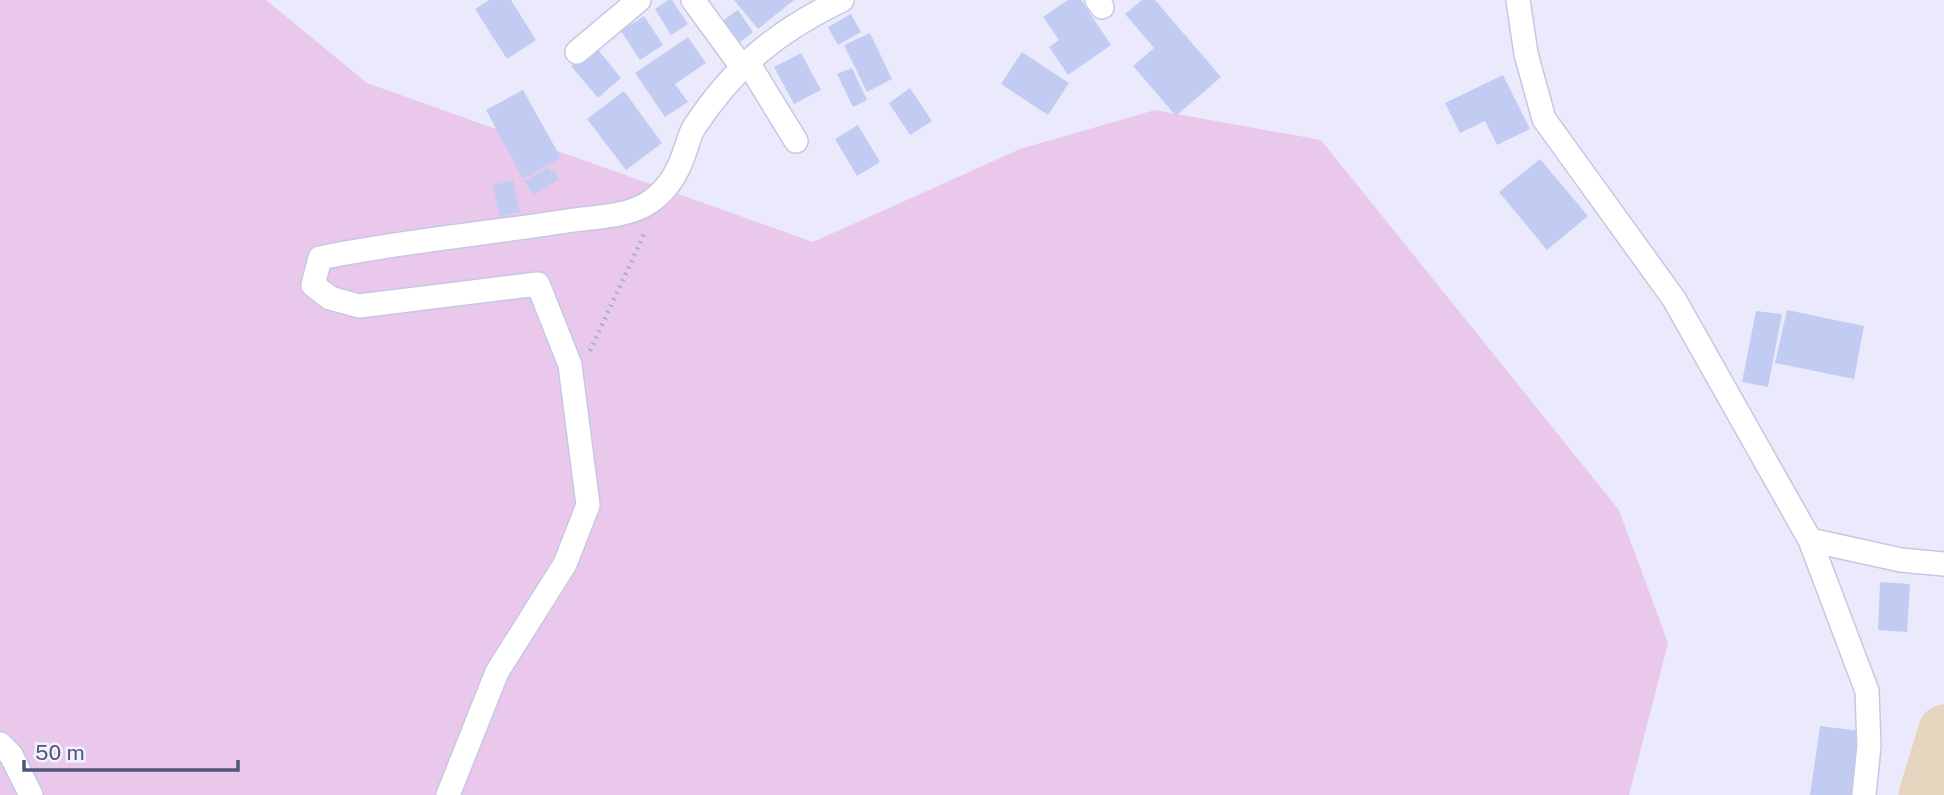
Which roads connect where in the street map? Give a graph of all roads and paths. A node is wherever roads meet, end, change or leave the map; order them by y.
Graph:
1 (639, 0) edge
2 (693, 0) edge
3 (842, 0) edge
4 (1518, 0) edge
5 (577, 52) dead end
6 (745, 64) junction
7 (796, 141) dead end
8 (665, 189) junction
9 (588, 357) dead end
10 (1810, 540) junction
11 (1944, 564) edge
12 (0, 744) edge
13 (31, 795) edge
14 (448, 795) edge
15 (1864, 795) edge

1 - 5 street
2 - 6 street
3 - 6 street
4 - 10 street
6 - 7 street
6 - 8 street
8 - 9 path
8 - 14 street
10 - 11 street
10 - 15 street
12 - 13 street

